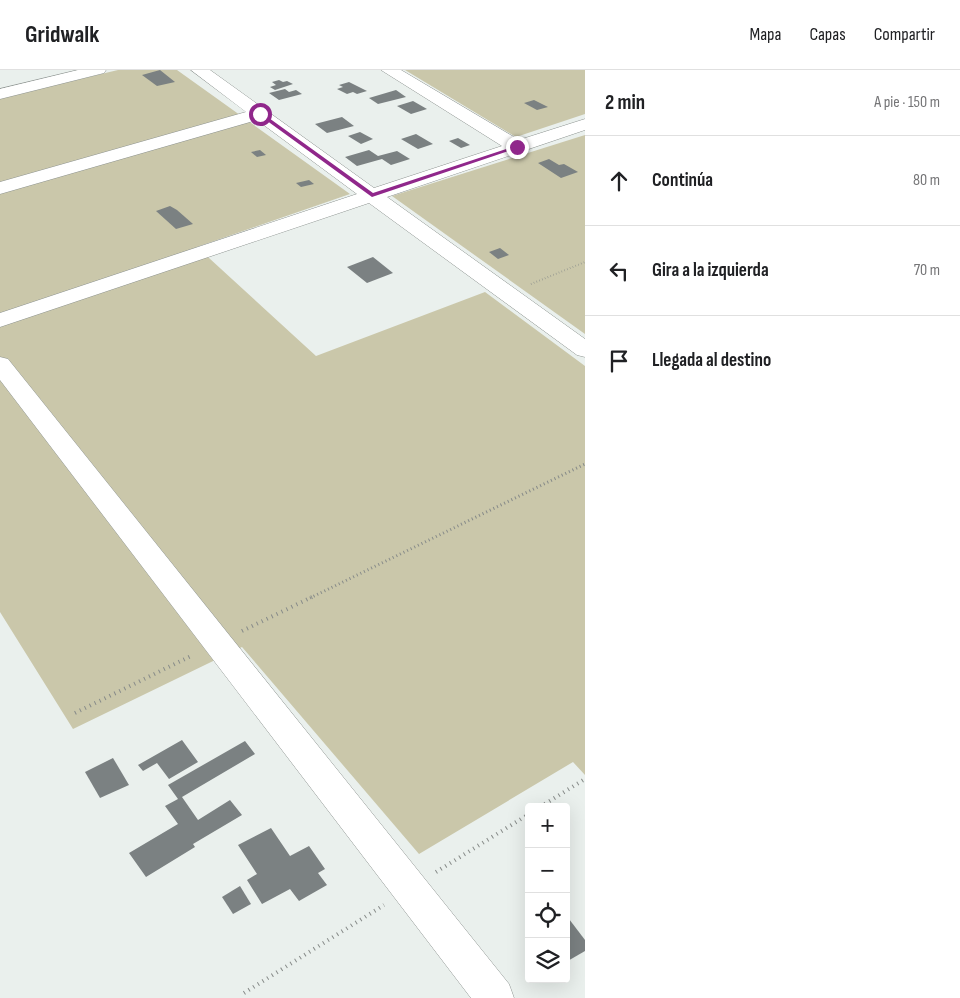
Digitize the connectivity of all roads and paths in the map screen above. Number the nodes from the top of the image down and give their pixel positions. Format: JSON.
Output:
{"nodes":[{"id":1,"x":98,"y":70,"type":"edge"},
{"id":2,"x":199,"y":70,"type":"edge"},
{"id":3,"x":389,"y":70,"type":"edge"},
{"id":4,"x":2,"y":90,"type":"edge"},
{"id":5,"x":260,"y":114,"type":"junction"},
{"id":6,"x":585,"y":124,"type":"edge"},
{"id":7,"x":517,"y":147,"type":"junction"},
{"id":8,"x":0,"y":188,"type":"edge"},
{"id":9,"x":372,"y":195,"type":"junction"},
{"id":10,"x":585,"y":262,"type":"edge"},
{"id":11,"x":508,"y":294,"type":"junction"},
{"id":12,"x":0,"y":320,"type":"edge"},
{"id":13,"x":585,"y":350,"type":"edge"},
{"id":14,"x":0,"y":364,"type":"edge"},
{"id":15,"x":585,"y":464,"type":"edge"},
{"id":16,"x":218,"y":643,"type":"junction"},
{"id":17,"x":75,"y":713,"type":"dead end"},
{"id":18,"x":585,"y":779,"type":"edge"},
{"id":19,"x":546,"y":803,"type":"edge"},
{"id":20,"x":495,"y":998,"type":"edge"}],
"edges":[{"from":1,"to":4,"type":"street"},
{"from":2,"to":5,"type":"street"},
{"from":3,"to":7,"type":"street"},
{"from":5,"to":8,"type":"street"},
{"from":5,"to":9,"type":"street"},
{"from":6,"to":7,"type":"street"},
{"from":7,"to":9,"type":"street"},
{"from":9,"to":11,"type":"street"},
{"from":9,"to":12,"type":"street"},
{"from":10,"to":11,"type":"path"},
{"from":11,"to":13,"type":"street"},
{"from":14,"to":16,"type":"street"},
{"from":15,"to":16,"type":"path"},
{"from":16,"to":17,"type":"path"},
{"from":16,"to":20,"type":"street"},
{"from":18,"to":19,"type":"path"}]}
